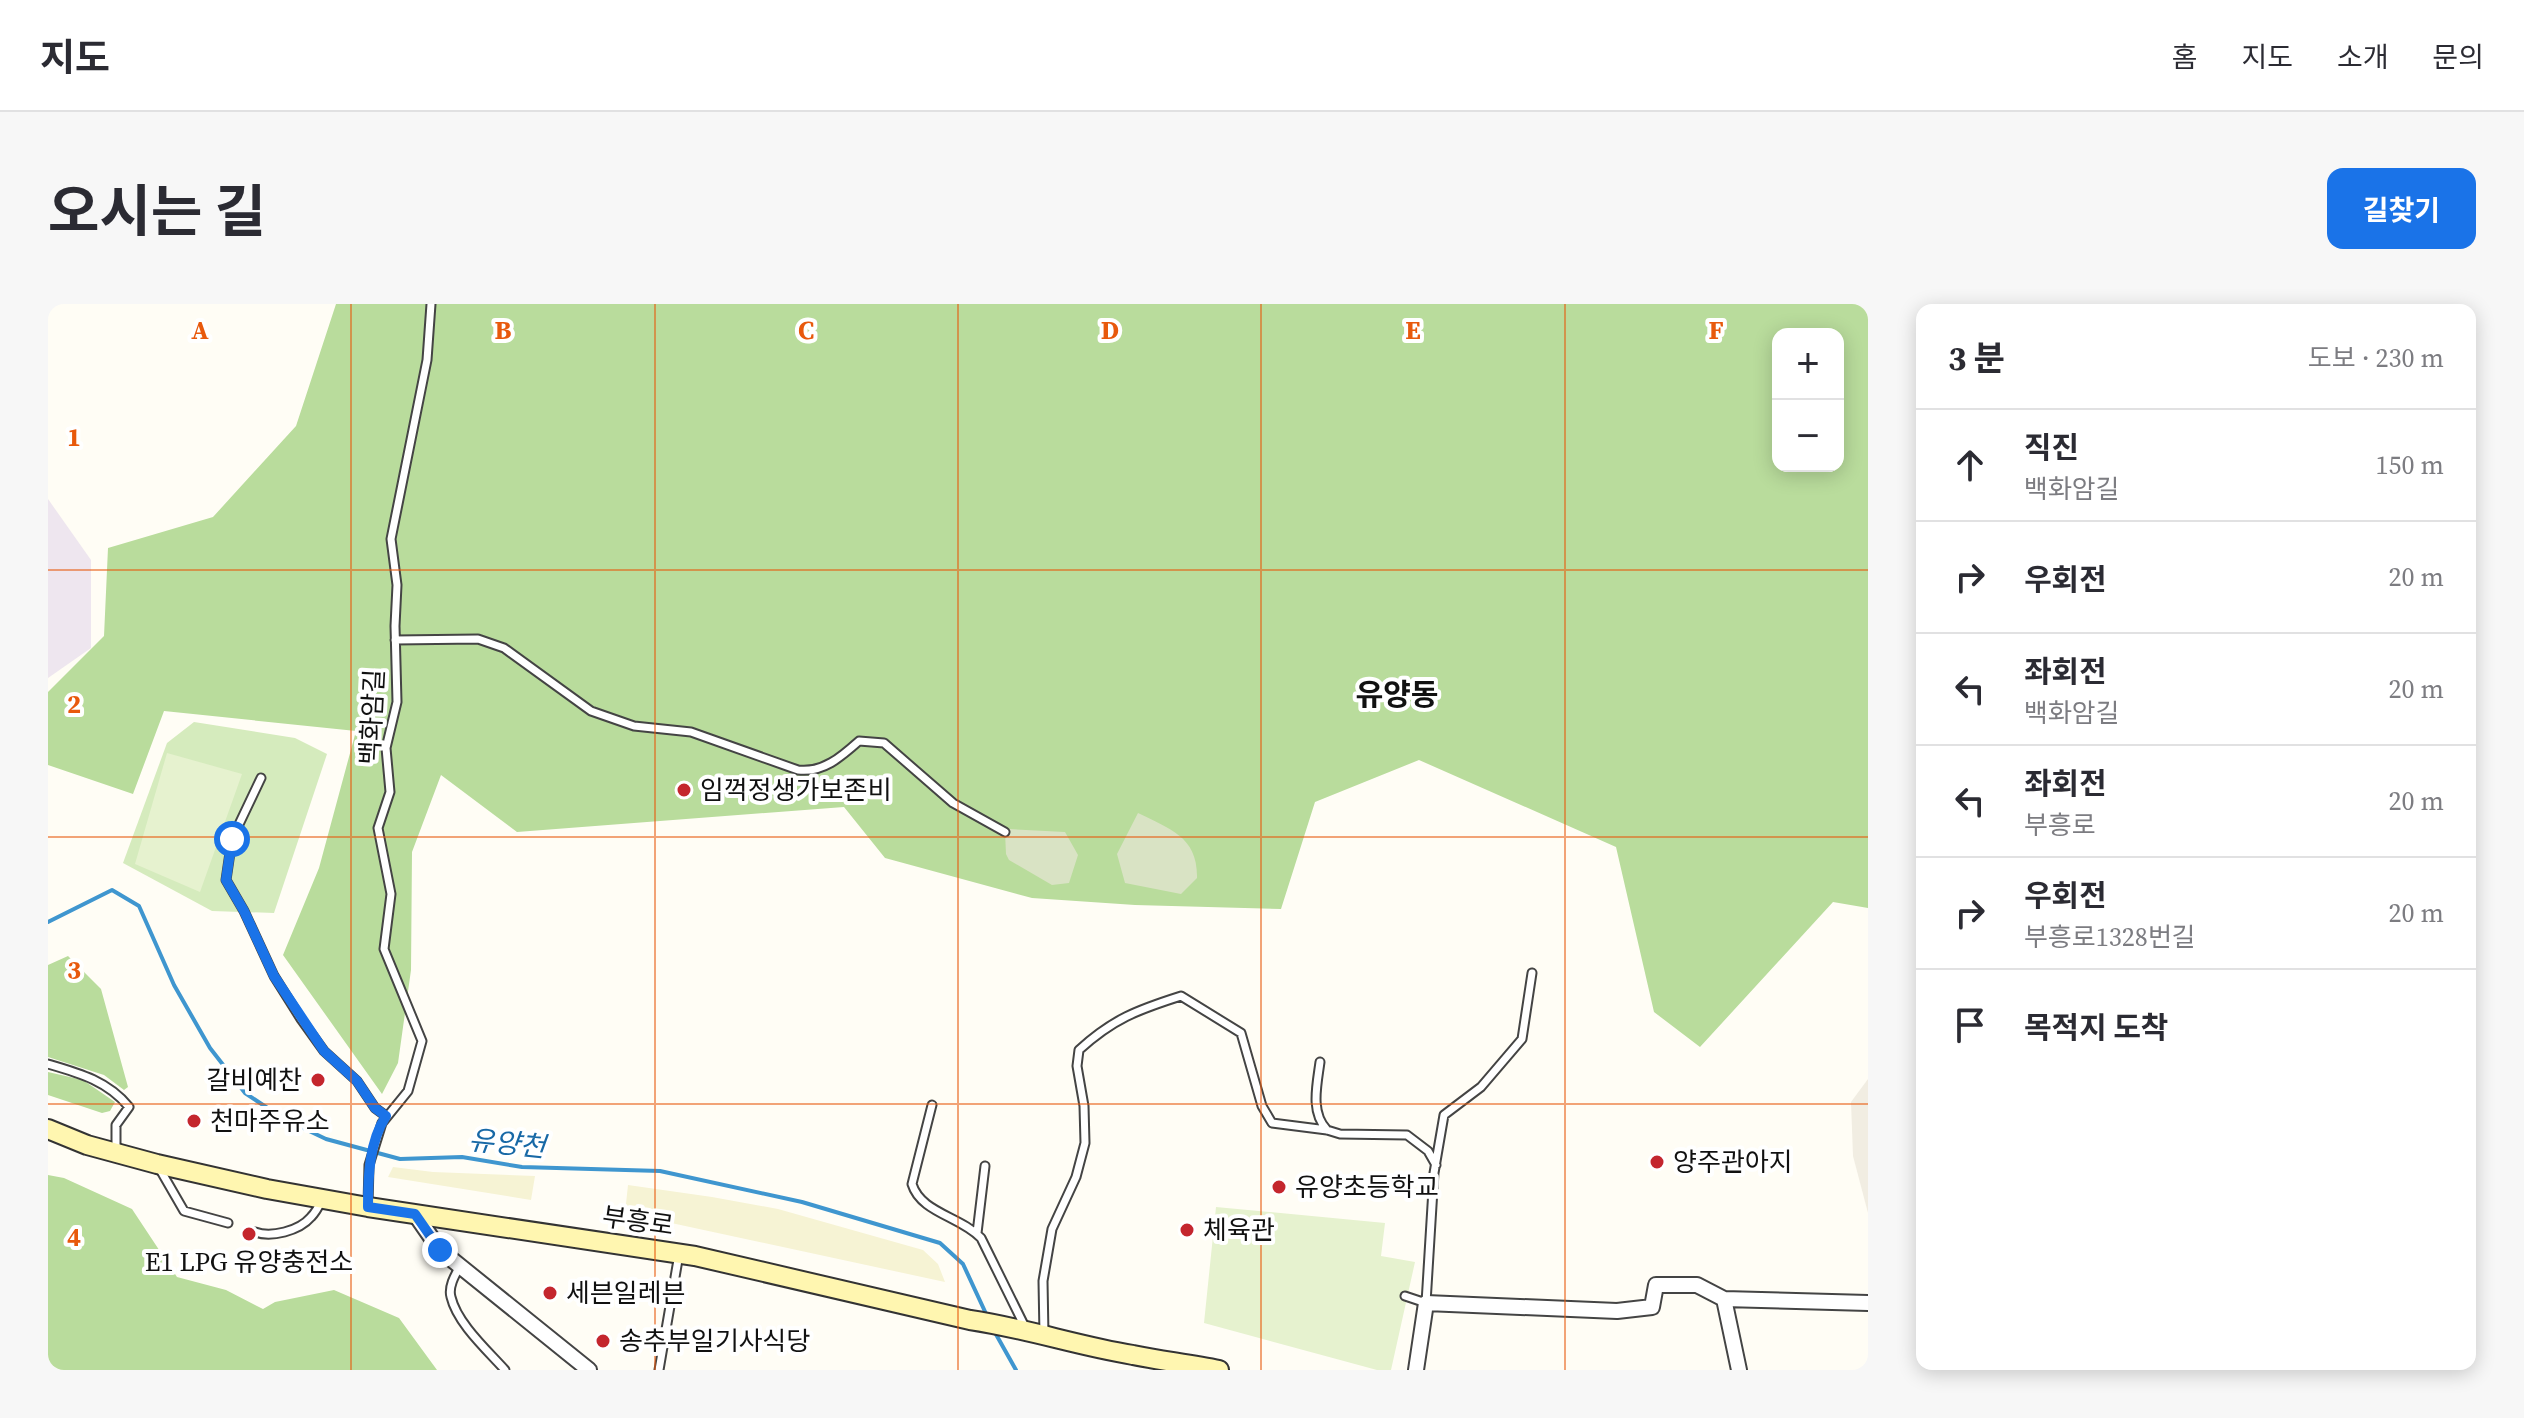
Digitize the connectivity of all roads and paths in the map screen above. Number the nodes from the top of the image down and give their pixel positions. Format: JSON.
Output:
{"nodes":[{"id":1,"x":431,"y":304,"type":"edge"},
{"id":2,"x":395,"y":640,"type":"junction"},
{"id":3,"x":261,"y":778,"type":"dead end"},
{"id":4,"x":1005,"y":832,"type":"dead end"},
{"id":5,"x":1532,"y":973,"type":"dead end"},
{"id":6,"x":1320,"y":1062,"type":"dead end"},
{"id":7,"x":48,"y":1064,"type":"edge"},
{"id":8,"x":932,"y":1105,"type":"dead end"},
{"id":9,"x":384,"y":1119,"type":"junction"},
{"id":10,"x":48,"y":1129,"type":"edge"},
{"id":11,"x":1327,"y":1130,"type":"junction"},
{"id":12,"x":116,"y":1153,"type":"junction"},
{"id":13,"x":157,"y":1164,"type":"junction"},
{"id":14,"x":1436,"y":1165,"type":"junction"},
{"id":15,"x":985,"y":1166,"type":"dead end"},
{"id":16,"x":324,"y":1198,"type":"junction"},
{"id":17,"x":368,"y":1207,"type":"junction"},
{"id":18,"x":415,"y":1214,"type":"junction"},
{"id":19,"x":228,"y":1223,"type":"dead end"},
{"id":20,"x":255,"y":1232,"type":"dead end"},
{"id":21,"x":977,"y":1233,"type":"junction"},
{"id":22,"x":679,"y":1253,"type":"junction"},
{"id":23,"x":460,"y":1266,"type":"junction"},
{"id":24,"x":1405,"y":1296,"type":"dead end"},
{"id":25,"x":1724,"y":1299,"type":"junction"},
{"id":26,"x":1426,"y":1303,"type":"junction"},
{"id":27,"x":1868,"y":1303,"type":"edge"},
{"id":28,"x":1028,"y":1330,"type":"junction"},
{"id":29,"x":505,"y":1370,"type":"edge"},
{"id":30,"x":589,"y":1370,"type":"edge"},
{"id":31,"x":659,"y":1370,"type":"edge"},
{"id":32,"x":1219,"y":1370,"type":"edge"},
{"id":33,"x":1416,"y":1370,"type":"edge"},
{"id":34,"x":1739,"y":1370,"type":"edge"}],
"edges":[{"from":1,"to":2,"type":"lane","name":"백화암길"},
{"from":2,"to":4,"type":"lane"},
{"from":2,"to":9,"type":"lane","name":"백화암길"},
{"from":3,"to":9,"type":"lane"},
{"from":5,"to":14,"type":"lane"},
{"from":6,"to":11,"type":"lane"},
{"from":7,"to":12,"type":"lane"},
{"from":8,"to":21,"type":"lane"},
{"from":9,"to":17,"type":"lane","name":"백화암길"},
{"from":10,"to":12,"type":"main road","name":"부흥로"},
{"from":11,"to":14,"type":"lane"},
{"from":11,"to":28,"type":"lane"},
{"from":12,"to":13,"type":"main road","name":"부흥로"},
{"from":13,"to":16,"type":"main road","name":"부흥로"},
{"from":13,"to":19,"type":"lane"},
{"from":14,"to":26,"type":"lane"},
{"from":15,"to":21,"type":"lane"},
{"from":16,"to":17,"type":"main road","name":"부흥로"},
{"from":16,"to":20,"type":"lane"},
{"from":17,"to":18,"type":"main road","name":"부흥로"},
{"from":18,"to":22,"type":"main road","name":"부흥로"},
{"from":18,"to":23,"type":"street"},
{"from":21,"to":28,"type":"lane"},
{"from":22,"to":28,"type":"main road","name":"부흥로"},
{"from":22,"to":31,"type":"lane"},
{"from":23,"to":29,"type":"lane"},
{"from":23,"to":30,"type":"street"},
{"from":24,"to":26,"type":"lane"},
{"from":25,"to":26,"type":"street"},
{"from":25,"to":27,"type":"street"},
{"from":25,"to":34,"type":"street"},
{"from":26,"to":33,"type":"street"},
{"from":28,"to":32,"type":"main road","name":"부흥로"}]}
